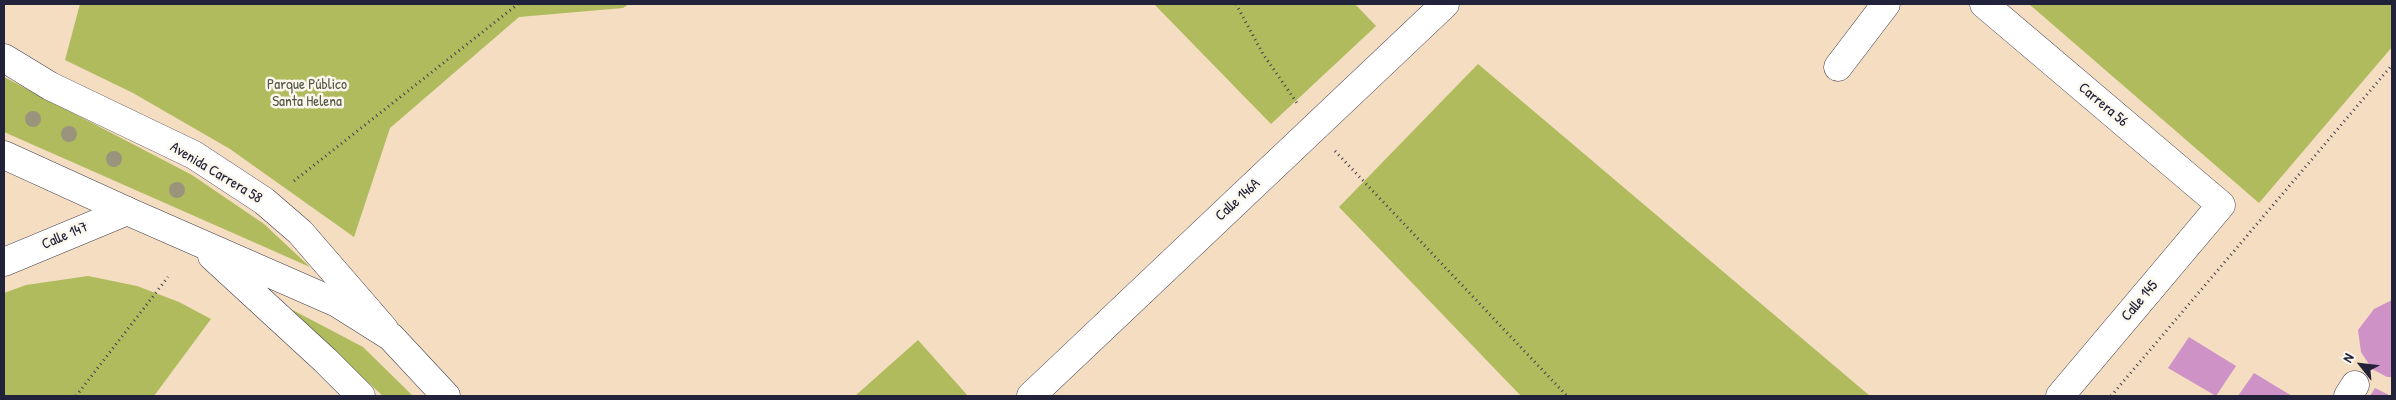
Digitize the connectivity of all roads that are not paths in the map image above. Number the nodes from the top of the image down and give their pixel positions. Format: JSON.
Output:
{"nodes":[{"id":1,"x":1445,"y":4,"type":"edge"},
{"id":2,"x":1886,"y":4,"type":"edge"},
{"id":3,"x":1984,"y":4,"type":"edge"},
{"id":4,"x":4,"y":58,"type":"edge"},
{"id":5,"x":1838,"y":67,"type":"dead end"},
{"id":6,"x":4,"y":156,"type":"edge"},
{"id":7,"x":2221,"y":205,"type":"joint"},
{"id":8,"x":127,"y":211,"type":"junction"},
{"id":9,"x":196,"y":242,"type":"junction"},
{"id":10,"x":4,"y":262,"type":"edge"},
{"id":11,"x":391,"y":337,"type":"junction"},
{"id":12,"x":361,"y":396,"type":"edge"},
{"id":13,"x":446,"y":396,"type":"edge"},
{"id":14,"x":1031,"y":396,"type":"edge"},
{"id":15,"x":2060,"y":396,"type":"edge"}],
"edges":[{"from":1,"to":14,"type":"street","name":"Calle 146A"},
{"from":2,"to":5,"type":"street"},
{"from":3,"to":7,"type":"street","name":"Carrera 56"},
{"from":4,"to":11,"type":"street","name":"Avenida Carrera 58"},
{"from":6,"to":8,"type":"street","name":"Avenida Carrera 58"},
{"from":7,"to":15,"type":"street","name":"Calle 145"},
{"from":8,"to":9,"type":"street","name":"Avenida Carrera 58"},
{"from":8,"to":10,"type":"street","name":"Calle 147"},
{"from":9,"to":11,"type":"street","name":"Avenida Carrera 58"},
{"from":9,"to":12,"type":"street","name":"Avenida Carrera 58"},
{"from":11,"to":13,"type":"street","name":"Avenida Carrera 58"}]}
